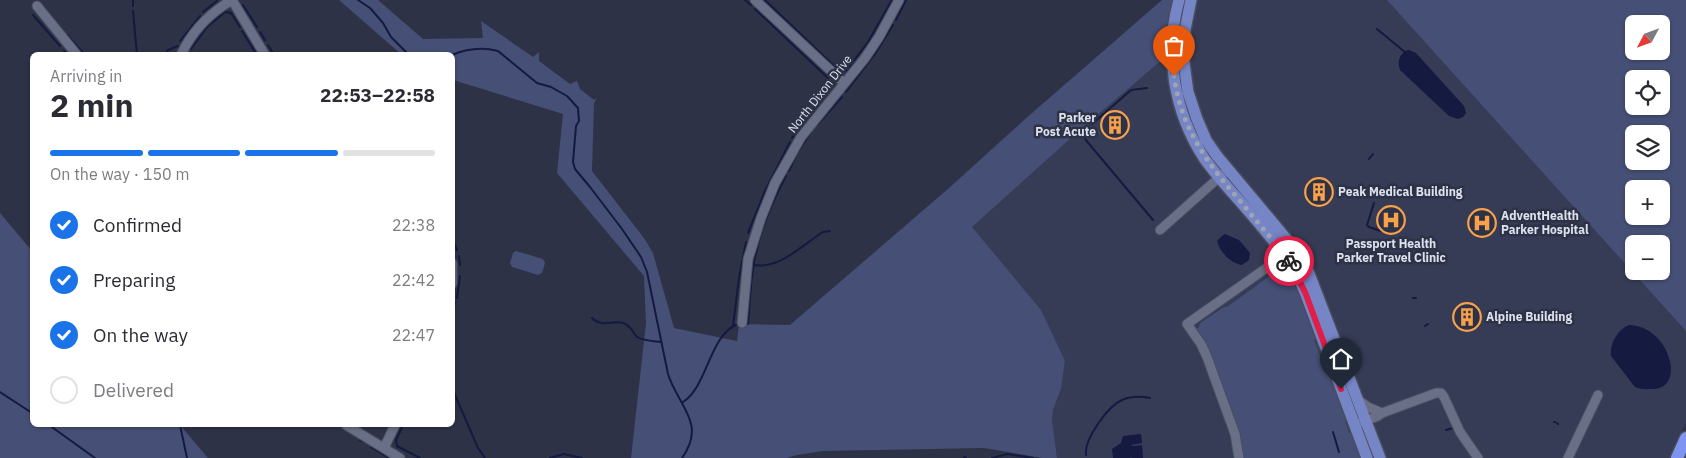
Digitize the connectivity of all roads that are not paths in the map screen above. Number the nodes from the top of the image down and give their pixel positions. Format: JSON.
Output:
{"nodes":[{"id":1,"x":232,"y":0,"type":"edge"},
{"id":2,"x":755,"y":0,"type":"edge"},
{"id":3,"x":899,"y":0,"type":"edge"},
{"id":4,"x":1179,"y":0,"type":"edge"},
{"id":5,"x":1191,"y":0,"type":"edge"},
{"id":6,"x":37,"y":6,"type":"dead end"},
{"id":7,"x":75,"y":52,"type":"edge"},
{"id":8,"x":182,"y":52,"type":"edge"},
{"id":9,"x":264,"y":52,"type":"edge"},
{"id":10,"x":844,"y":83,"type":"junction"},
{"id":11,"x":1224,"y":174,"type":"junction"},
{"id":12,"x":1160,"y":230,"type":"dead end"},
{"id":13,"x":1290,"y":251,"type":"junction"},
{"id":14,"x":742,"y":323,"type":"dead end"},
{"id":15,"x":1330,"y":342,"type":"junction"},
{"id":16,"x":1598,"y":394,"type":"dead end"},
{"id":17,"x":1357,"y":400,"type":"junction"},
{"id":18,"x":1382,"y":413,"type":"junction"},
{"id":19,"x":1360,"y":423,"type":"junction"},
{"id":20,"x":349,"y":427,"type":"edge"},
{"id":21,"x":394,"y":427,"type":"edge"},
{"id":22,"x":1686,"y":438,"type":"edge"},
{"id":23,"x":384,"y":448,"type":"junction"},
{"id":24,"x":400,"y":458,"type":"edge"},
{"id":25,"x":1238,"y":458,"type":"edge"},
{"id":26,"x":1367,"y":458,"type":"edge"},
{"id":27,"x":1380,"y":458,"type":"edge"},
{"id":28,"x":1478,"y":458,"type":"edge"},
{"id":29,"x":1568,"y":458,"type":"edge"},
{"id":30,"x":1677,"y":458,"type":"edge"}],
"edges":[{"from":1,"to":8,"type":"street"},
{"from":1,"to":9,"type":"street"},
{"from":2,"to":10,"type":"street"},
{"from":3,"to":10,"type":"street","name":"North Dixon Drive"},
{"from":4,"to":11,"type":"main road"},
{"from":5,"to":11,"type":"main road"},
{"from":6,"to":7,"type":"street"},
{"from":10,"to":14,"type":"street","name":"North Dixon Drive"},
{"from":11,"to":12,"type":"street"},
{"from":11,"to":13,"type":"main road"},
{"from":13,"to":15,"type":"main road"},
{"from":13,"to":25,"type":"street"},
{"from":15,"to":17,"type":"main road"},
{"from":15,"to":19,"type":"main road"},
{"from":16,"to":29,"type":"street"},
{"from":17,"to":18,"type":"street"},
{"from":17,"to":19,"type":"main road"},
{"from":18,"to":19,"type":"street"},
{"from":18,"to":28,"type":"street"},
{"from":19,"to":26,"type":"main road"},
{"from":19,"to":27,"type":"main road"},
{"from":20,"to":23,"type":"street"},
{"from":21,"to":23,"type":"street"},
{"from":22,"to":30,"type":"highway"},
{"from":23,"to":24,"type":"street"}]}
